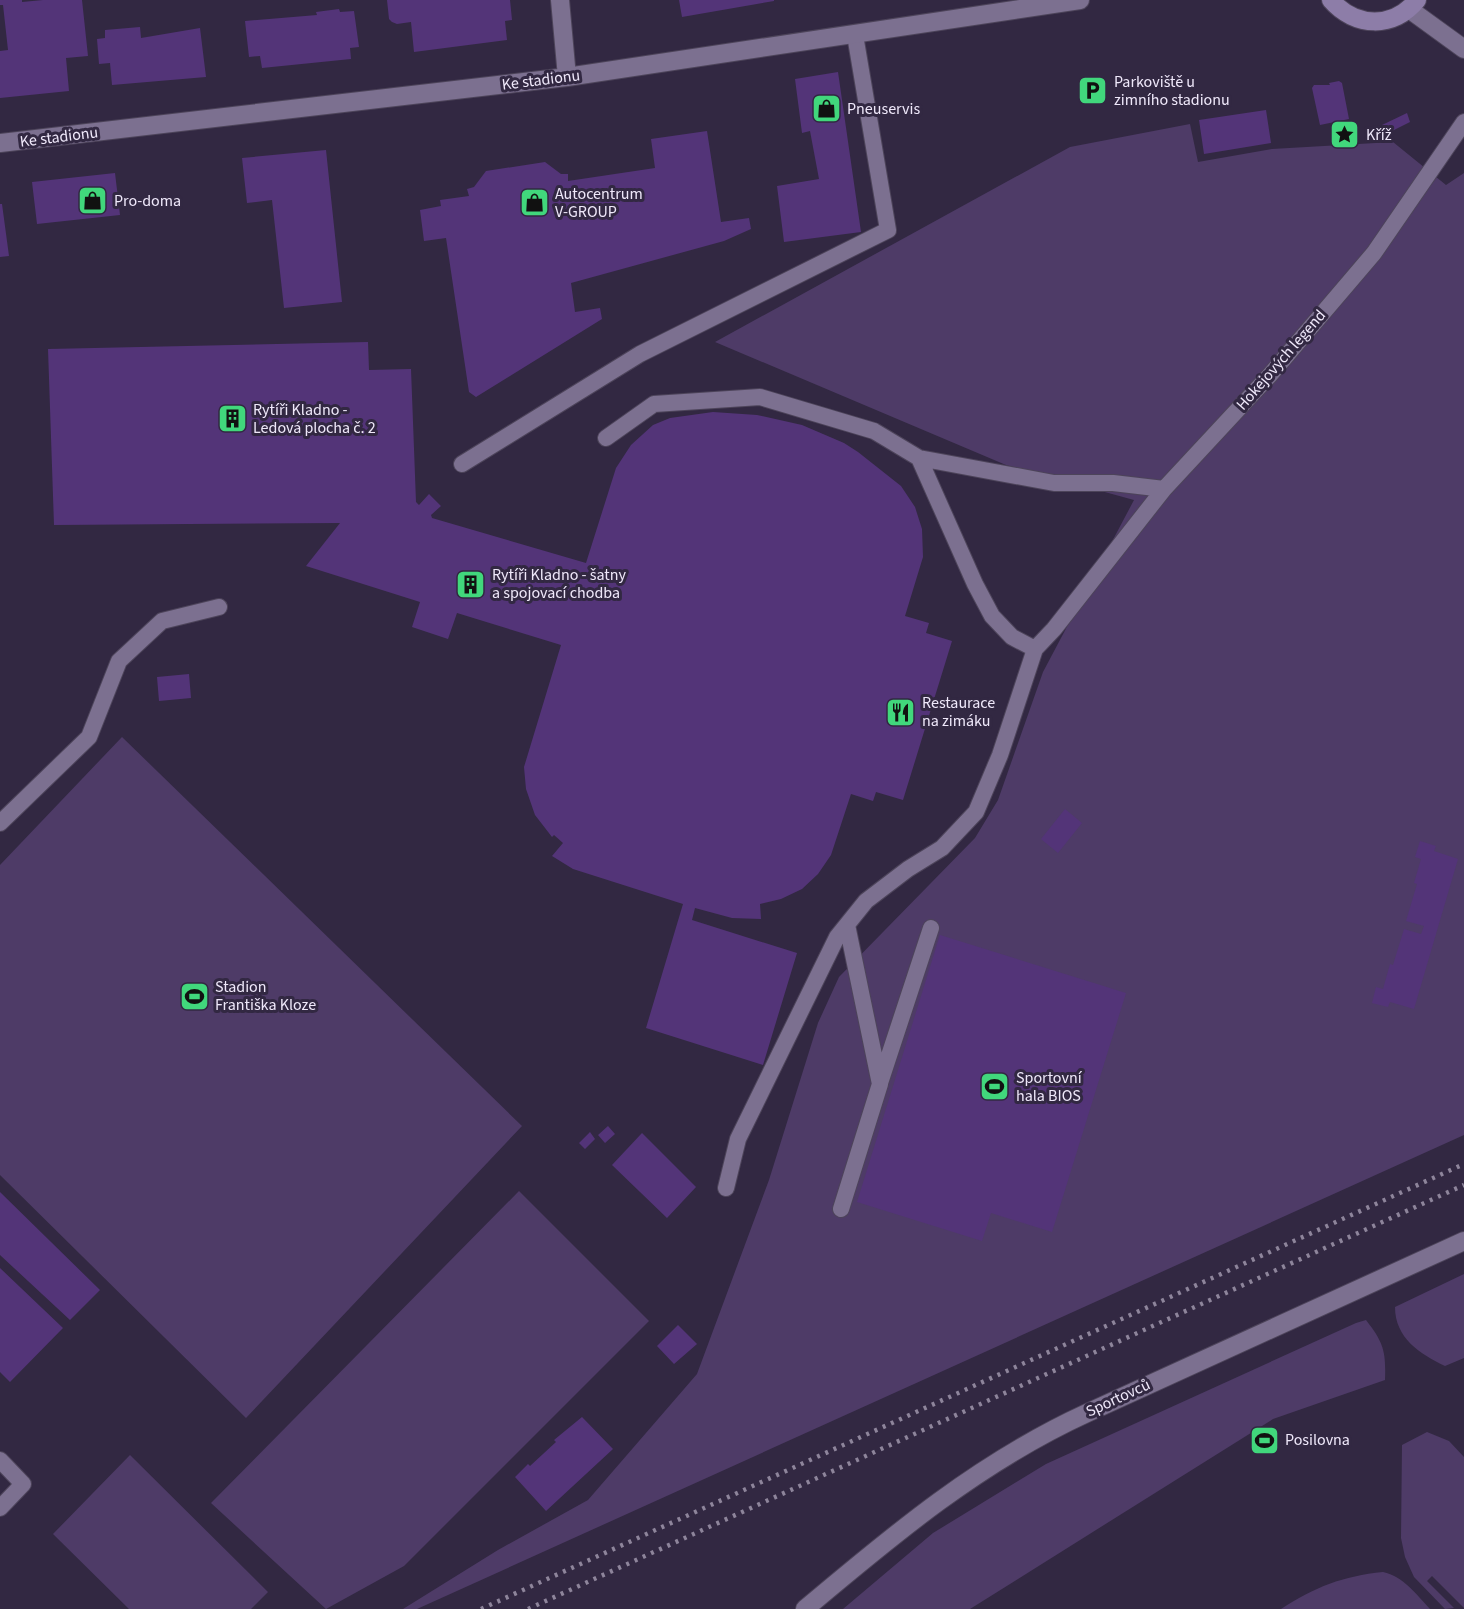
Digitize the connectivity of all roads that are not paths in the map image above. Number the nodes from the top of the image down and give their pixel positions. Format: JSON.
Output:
{"nodes":[{"id":1,"x":560,"y":0,"type":"edge"},
{"id":2,"x":1080,"y":0,"type":"edge"},
{"id":3,"x":1331,"y":0,"type":"edge"},
{"id":4,"x":1413,"y":4,"type":"edge"},
{"id":5,"x":855,"y":35,"type":"junction"},
{"id":6,"x":1464,"y":49,"type":"edge"},
{"id":7,"x":567,"y":77,"type":"junction"},
{"id":8,"x":1464,"y":122,"type":"edge"},
{"id":9,"x":0,"y":143,"type":"edge"},
{"id":10,"x":606,"y":438,"type":"dead end"},
{"id":11,"x":919,"y":458,"type":"junction"},
{"id":12,"x":462,"y":464,"type":"dead end"},
{"id":13,"x":1164,"y":489,"type":"junction"},
{"id":14,"x":219,"y":608,"type":"dead end"},
{"id":15,"x":1035,"y":649,"type":"junction"},
{"id":16,"x":0,"y":823,"type":"edge"},
{"id":17,"x":847,"y":925,"type":"junction"},
{"id":18,"x":930,"y":928,"type":"dead end"},
{"id":19,"x":880,"y":1084,"type":"junction"},
{"id":20,"x":726,"y":1188,"type":"dead end"},
{"id":21,"x":842,"y":1209,"type":"dead end"},
{"id":22,"x":1464,"y":1241,"type":"edge"},
{"id":23,"x":0,"y":1460,"type":"edge"},
{"id":24,"x":0,"y":1508,"type":"edge"},
{"id":25,"x":805,"y":1609,"type":"edge"}],
"edges":[{"from":1,"to":7,"type":"street"},
{"from":2,"to":5,"type":"street","name":"Ke stadionu"},
{"from":3,"to":4,"type":"street"},
{"from":4,"to":6,"type":"street"},
{"from":5,"to":7,"type":"street","name":"Ke stadionu"},
{"from":5,"to":12,"type":"lane"},
{"from":7,"to":9,"type":"street","name":"Ke stadionu"},
{"from":8,"to":13,"type":"lane","name":"Hokejových legend"},
{"from":10,"to":11,"type":"lane"},
{"from":11,"to":13,"type":"lane"},
{"from":11,"to":15,"type":"lane"},
{"from":13,"to":15,"type":"lane","name":"Hokejových legend"},
{"from":14,"to":16,"type":"lane"},
{"from":15,"to":17,"type":"lane"},
{"from":17,"to":19,"type":"lane"},
{"from":17,"to":20,"type":"lane"},
{"from":18,"to":19,"type":"lane"},
{"from":19,"to":21,"type":"lane"},
{"from":22,"to":25,"type":"street","name":"Sportovců"},
{"from":23,"to":24,"type":"lane"}]}
